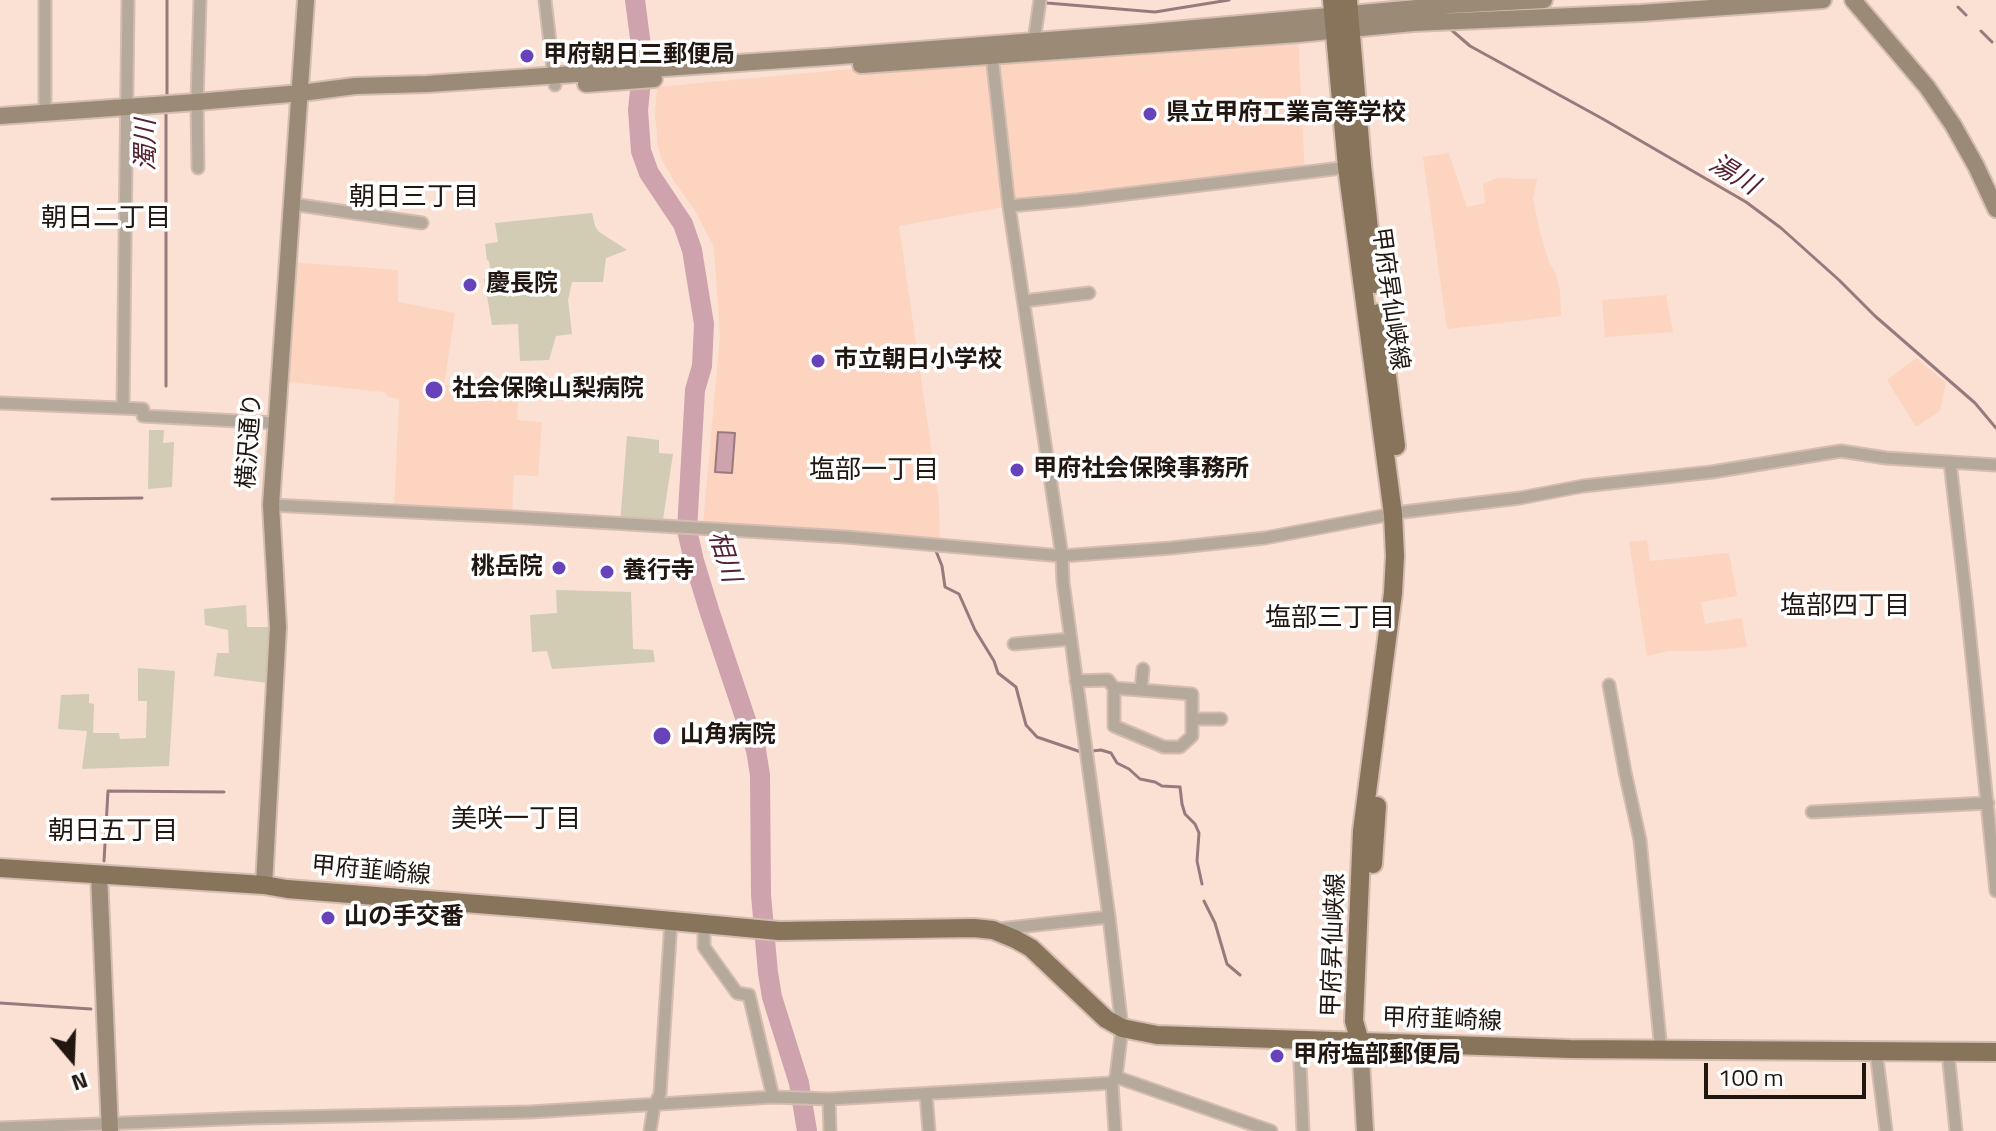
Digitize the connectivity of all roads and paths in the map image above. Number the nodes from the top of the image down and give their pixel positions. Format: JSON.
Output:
{"nodes":[{"id":1,"x":45,"y":0,"type":"edge"},
{"id":2,"x":128,"y":0,"type":"edge"},
{"id":3,"x":200,"y":0,"type":"edge"},
{"id":4,"x":306,"y":0,"type":"edge"},
{"id":5,"x":545,"y":0,"type":"edge"},
{"id":6,"x":1544,"y":0,"type":"edge"},
{"id":7,"x":1823,"y":0,"type":"edge"},
{"id":8,"x":1853,"y":0,"type":"edge"},
{"id":9,"x":1040,"y":4,"type":"edge"},
{"id":10,"x":1341,"y":15,"type":"edge"},
{"id":11,"x":1034,"y":41,"type":"junction"},
{"id":12,"x":992,"y":56,"type":"junction"},
{"id":13,"x":658,"y":74,"type":"junction"},
{"id":14,"x":554,"y":80,"type":"junction"},
{"id":15,"x":301,"y":93,"type":"junction"},
{"id":16,"x":197,"y":102,"type":"junction"},
{"id":17,"x":127,"y":107,"type":"junction"},
{"id":18,"x":45,"y":114,"type":"junction"},
{"id":19,"x":0,"y":116,"type":"edge"},
{"id":20,"x":1355,"y":166,"type":"junction"},
{"id":21,"x":198,"y":168,"type":"dead end"},
{"id":22,"x":292,"y":204,"type":"junction"},
{"id":23,"x":1009,"y":206,"type":"junction"},
{"id":24,"x":1996,"y":209,"type":"edge"},
{"id":25,"x":422,"y":223,"type":"dead end"},
{"id":26,"x":1089,"y":293,"type":"dead end"},
{"id":27,"x":1024,"y":301,"type":"junction"},
{"id":28,"x":0,"y":403,"type":"edge"},
{"id":29,"x":123,"y":408,"type":"junction"},
{"id":30,"x":276,"y":423,"type":"junction"},
{"id":31,"x":1950,"y":462,"type":"junction"},
{"id":32,"x":1996,"y":465,"type":"edge"},
{"id":33,"x":271,"y":505,"type":"junction"},
{"id":34,"x":1398,"y":513,"type":"junction"},
{"id":35,"x":1062,"y":556,"type":"junction"},
{"id":36,"x":1071,"y":639,"type":"junction"},
{"id":37,"x":1014,"y":644,"type":"dead end"},
{"id":38,"x":1143,"y":669,"type":"dead end"},
{"id":39,"x":1076,"y":681,"type":"junction"},
{"id":40,"x":1609,"y":685,"type":"dead end"},
{"id":41,"x":1114,"y":688,"type":"junction"},
{"id":42,"x":1141,"y":690,"type":"junction"},
{"id":43,"x":1192,"y":719,"type":"junction"},
{"id":44,"x":1221,"y":719,"type":"dead end"},
{"id":45,"x":1988,"y":803,"type":"junction"},
{"id":46,"x":1812,"y":812,"type":"dead end"},
{"id":47,"x":0,"y":868,"type":"edge"},
{"id":48,"x":99,"y":874,"type":"junction"},
{"id":49,"x":264,"y":885,"type":"junction"},
{"id":50,"x":1996,"y":891,"type":"edge"},
{"id":51,"x":1109,"y":917,"type":"junction"},
{"id":52,"x":671,"y":921,"type":"junction"},
{"id":53,"x":704,"y":924,"type":"junction"},
{"id":54,"x":993,"y":930,"type":"junction"},
{"id":55,"x":1122,"y":1028,"type":"junction"},
{"id":56,"x":1299,"y":1040,"type":"junction"},
{"id":57,"x":1360,"y":1042,"type":"junction"},
{"id":58,"x":1661,"y":1050,"type":"junction"},
{"id":59,"x":1876,"y":1051,"type":"junction"},
{"id":60,"x":1948,"y":1052,"type":"junction"},
{"id":61,"x":1996,"y":1052,"type":"edge"},
{"id":62,"x":1114,"y":1080,"type":"junction"},
{"id":63,"x":926,"y":1094,"type":"junction"},
{"id":64,"x":773,"y":1098,"type":"junction"},
{"id":65,"x":827,"y":1099,"type":"junction"},
{"id":66,"x":654,"y":1106,"type":"junction"},
{"id":67,"x":110,"y":1127,"type":"edge"},
{"id":68,"x":0,"y":1128,"type":"edge"},
{"id":69,"x":650,"y":1131,"type":"edge"},
{"id":70,"x":830,"y":1131,"type":"edge"},
{"id":71,"x":929,"y":1131,"type":"edge"},
{"id":72,"x":1115,"y":1131,"type":"edge"},
{"id":73,"x":1271,"y":1131,"type":"edge"},
{"id":74,"x":1303,"y":1131,"type":"edge"},
{"id":75,"x":1365,"y":1131,"type":"edge"},
{"id":76,"x":1886,"y":1131,"type":"edge"},
{"id":77,"x":1956,"y":1131,"type":"edge"}],
"edges":[{"from":1,"to":18,"type":"street"},
{"from":2,"to":17,"type":"street"},
{"from":3,"to":16,"type":"street"},
{"from":4,"to":15,"type":"street","name":"横沢通り"},
{"from":5,"to":14,"type":"street"},
{"from":6,"to":10,"type":"street"},
{"from":7,"to":10,"type":"street"},
{"from":8,"to":24,"type":"street"},
{"from":9,"to":11,"type":"street"},
{"from":10,"to":11,"type":"street"},
{"from":10,"to":12,"type":"street"},
{"from":10,"to":20,"type":"main road","name":"甲府昇仙峡線"},
{"from":11,"to":13,"type":"street"},
{"from":12,"to":13,"type":"street"},
{"from":12,"to":23,"type":"street"},
{"from":13,"to":14,"type":"street"},
{"from":14,"to":15,"type":"street"},
{"from":15,"to":16,"type":"street"},
{"from":15,"to":22,"type":"street","name":"横沢通り"},
{"from":16,"to":17,"type":"street"},
{"from":16,"to":21,"type":"street"},
{"from":17,"to":18,"type":"street"},
{"from":17,"to":29,"type":"street"},
{"from":18,"to":19,"type":"street"},
{"from":20,"to":23,"type":"street"},
{"from":20,"to":34,"type":"main road","name":"甲府昇仙峡線"},
{"from":22,"to":25,"type":"street"},
{"from":22,"to":30,"type":"street","name":"横沢通り"},
{"from":23,"to":27,"type":"street"},
{"from":26,"to":27,"type":"street"},
{"from":27,"to":35,"type":"street"},
{"from":28,"to":29,"type":"street"},
{"from":29,"to":30,"type":"street"},
{"from":30,"to":33,"type":"street","name":"横沢通り"},
{"from":31,"to":32,"type":"street"},
{"from":31,"to":34,"type":"street"},
{"from":31,"to":45,"type":"street"},
{"from":33,"to":35,"type":"street"},
{"from":33,"to":49,"type":"street","name":"横沢通り"},
{"from":34,"to":35,"type":"street"},
{"from":34,"to":57,"type":"main road","name":"甲府昇仙峡線"},
{"from":35,"to":36,"type":"street"},
{"from":36,"to":37,"type":"street"},
{"from":36,"to":39,"type":"street"},
{"from":38,"to":42,"type":"street"},
{"from":39,"to":41,"type":"street"},
{"from":39,"to":51,"type":"street"},
{"from":40,"to":58,"type":"street"},
{"from":41,"to":42,"type":"street"},
{"from":41,"to":43,"type":"street"},
{"from":42,"to":43,"type":"street"},
{"from":43,"to":44,"type":"street"},
{"from":45,"to":46,"type":"street"},
{"from":45,"to":50,"type":"street"},
{"from":47,"to":48,"type":"main road","name":"甲府韮崎線"},
{"from":48,"to":49,"type":"main road","name":"甲府韮崎線"},
{"from":48,"to":67,"type":"street"},
{"from":49,"to":52,"type":"main road","name":"甲府韮崎線"},
{"from":51,"to":54,"type":"street"},
{"from":51,"to":55,"type":"street"},
{"from":52,"to":53,"type":"main road","name":"甲府韮崎線"},
{"from":52,"to":66,"type":"street"},
{"from":53,"to":54,"type":"main road","name":"甲府韮崎線"},
{"from":53,"to":64,"type":"street"},
{"from":54,"to":55,"type":"main road","name":"甲府韮崎線"},
{"from":55,"to":56,"type":"main road","name":"甲府韮崎線"},
{"from":55,"to":62,"type":"street"},
{"from":56,"to":57,"type":"main road","name":"甲府韮崎線"},
{"from":56,"to":74,"type":"street"},
{"from":57,"to":58,"type":"main road","name":"甲府韮崎線"},
{"from":57,"to":75,"type":"street"},
{"from":58,"to":59,"type":"main road","name":"甲府韮崎線"},
{"from":59,"to":60,"type":"main road","name":"甲府韮崎線"},
{"from":59,"to":76,"type":"street"},
{"from":60,"to":61,"type":"main road","name":"甲府韮崎線"},
{"from":60,"to":77,"type":"street"},
{"from":62,"to":63,"type":"street"},
{"from":62,"to":72,"type":"street"},
{"from":62,"to":73,"type":"street"},
{"from":63,"to":65,"type":"street"},
{"from":63,"to":71,"type":"street"},
{"from":64,"to":65,"type":"street"},
{"from":64,"to":66,"type":"street"},
{"from":65,"to":70,"type":"street"},
{"from":66,"to":67,"type":"street"},
{"from":66,"to":69,"type":"street"},
{"from":67,"to":68,"type":"street"}]}
